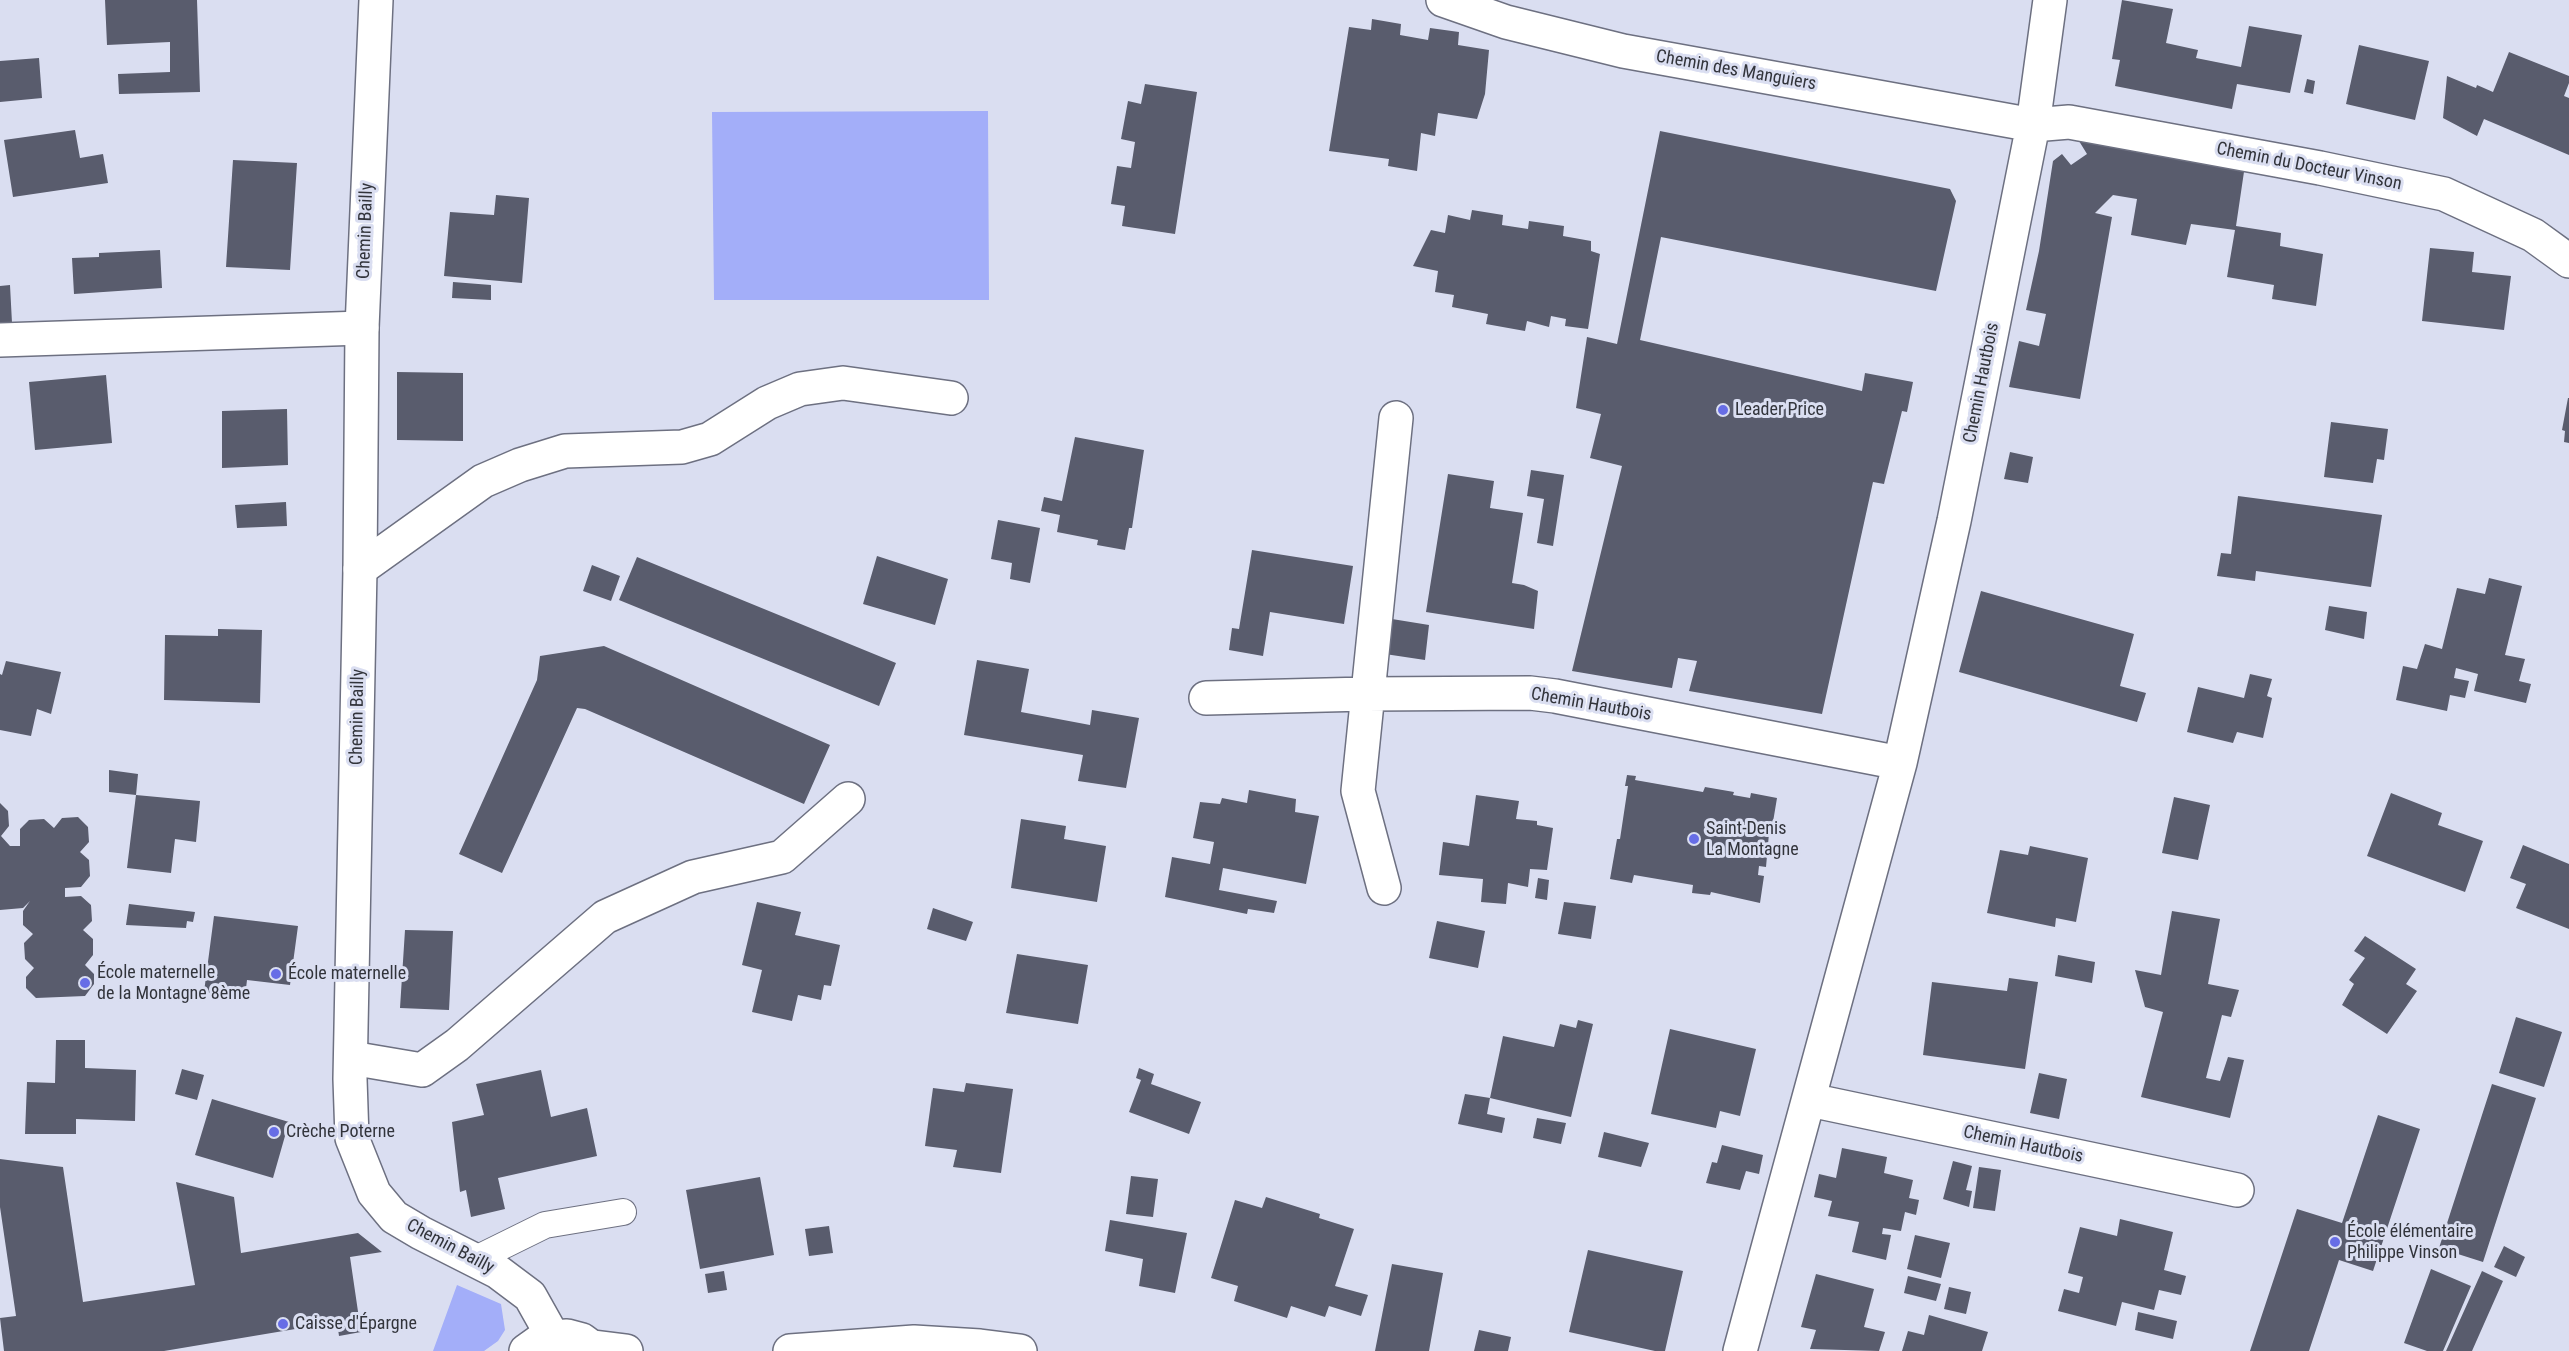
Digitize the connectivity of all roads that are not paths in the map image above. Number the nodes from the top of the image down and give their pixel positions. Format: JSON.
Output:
{"nodes":[{"id":1,"x":376,"y":0,"type":"edge"},
{"id":2,"x":1443,"y":0,"type":"edge"},
{"id":3,"x":2050,"y":0,"type":"edge"},
{"id":4,"x":2033,"y":125,"type":"junction"},
{"id":5,"x":2569,"y":261,"type":"edge"},
{"id":6,"x":362,"y":328,"type":"junction"},
{"id":7,"x":0,"y":340,"type":"edge"},
{"id":8,"x":951,"y":398,"type":"dead end"},
{"id":9,"x":1396,"y":418,"type":"dead end"},
{"id":10,"x":360,"y":569,"type":"junction"},
{"id":11,"x":1366,"y":694,"type":"junction"},
{"id":12,"x":1206,"y":698,"type":"dead end"},
{"id":13,"x":1900,"y":763,"type":"junction"},
{"id":14,"x":848,"y":799,"type":"dead end"},
{"id":15,"x":1384,"y":888,"type":"dead end"},
{"id":16,"x":351,"y":1058,"type":"junction"},
{"id":17,"x":1810,"y":1100,"type":"junction"},
{"id":18,"x":2237,"y":1190,"type":"dead end"},
{"id":19,"x":623,"y":1212,"type":"dead end"},
{"id":20,"x":474,"y":1260,"type":"junction"},
{"id":21,"x":539,"y":1344,"type":"edge"},
{"id":22,"x":596,"y":1349,"type":"edge"},
{"id":23,"x":626,"y":1351,"type":"edge"},
{"id":24,"x":790,"y":1351,"type":"edge"},
{"id":25,"x":1020,"y":1351,"type":"edge"},
{"id":26,"x":1740,"y":1351,"type":"edge"}],
"edges":[{"from":1,"to":6,"type":"street","name":"Chemin Bailly"},
{"from":2,"to":4,"type":"street","name":"Chemin des Manguiers"},
{"from":3,"to":4,"type":"street","name":"Chemin Hautbois"},
{"from":4,"to":5,"type":"street","name":"Chemin du Docteur Vinson"},
{"from":4,"to":13,"type":"street","name":"Chemin Hautbois"},
{"from":6,"to":7,"type":"street"},
{"from":6,"to":10,"type":"street","name":"Chemin Bailly"},
{"from":8,"to":10,"type":"street"},
{"from":9,"to":11,"type":"street"},
{"from":10,"to":16,"type":"street","name":"Chemin Bailly"},
{"from":11,"to":12,"type":"street","name":"Chemin Hautbois"},
{"from":11,"to":13,"type":"street","name":"Chemin Hautbois"},
{"from":11,"to":15,"type":"street"},
{"from":13,"to":17,"type":"street","name":"Chemin Hautbois"},
{"from":14,"to":16,"type":"street"},
{"from":16,"to":20,"type":"street","name":"Chemin Bailly"},
{"from":17,"to":18,"type":"street","name":"Chemin Hautbois"},
{"from":17,"to":26,"type":"street","name":"Chemin Hautbois"},
{"from":19,"to":20,"type":"lane"},
{"from":20,"to":21,"type":"street","name":"Chemin Bailly"},
{"from":21,"to":22,"type":"street"},
{"from":22,"to":23,"type":"street"},
{"from":24,"to":25,"type":"street"}]}
